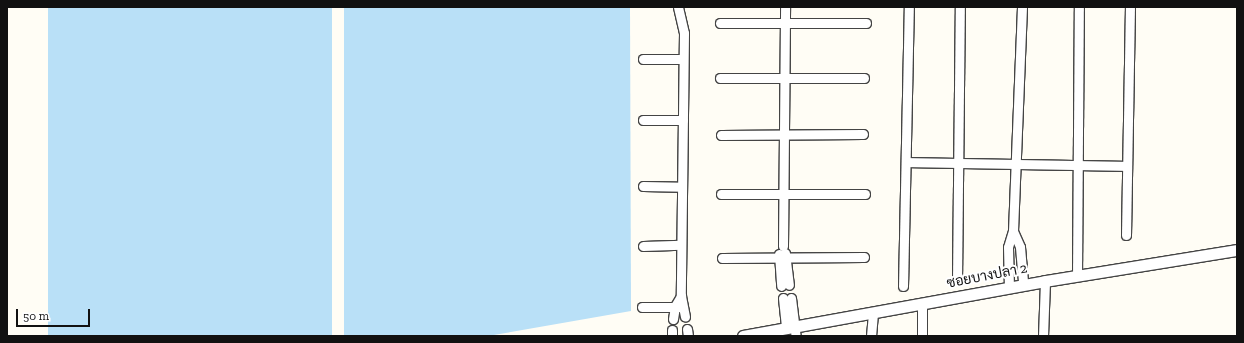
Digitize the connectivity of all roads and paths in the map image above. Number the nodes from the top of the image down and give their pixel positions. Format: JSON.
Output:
{"nodes":[{"id":1,"x":678,"y":7,"type":"edge"},
{"id":2,"x":785,"y":7,"type":"edge"},
{"id":3,"x":909,"y":7,"type":"edge"},
{"id":4,"x":960,"y":7,"type":"edge"},
{"id":5,"x":1022,"y":7,"type":"edge"},
{"id":6,"x":1079,"y":7,"type":"edge"},
{"id":7,"x":1130,"y":7,"type":"edge"},
{"id":8,"x":720,"y":23,"type":"dead end"},
{"id":9,"x":785,"y":23,"type":"junction"},
{"id":10,"x":866,"y":23,"type":"dead end"},
{"id":11,"x":643,"y":59,"type":"dead end"},
{"id":12,"x":683,"y":59,"type":"junction"},
{"id":13,"x":720,"y":78,"type":"dead end"},
{"id":14,"x":785,"y":78,"type":"junction"},
{"id":15,"x":864,"y":78,"type":"dead end"},
{"id":16,"x":643,"y":120,"type":"dead end"},
{"id":17,"x":683,"y":120,"type":"junction"},
{"id":18,"x":785,"y":134,"type":"junction"},
{"id":19,"x":863,"y":134,"type":"dead end"},
{"id":20,"x":721,"y":135,"type":"dead end"},
{"id":21,"x":907,"y":162,"type":"junction"},
{"id":22,"x":958,"y":163,"type":"junction"},
{"id":23,"x":1018,"y":163,"type":"junction"},
{"id":24,"x":1077,"y":165,"type":"junction"},
{"id":25,"x":1127,"y":166,"type":"junction"},
{"id":26,"x":643,"y":186,"type":"dead end"},
{"id":27,"x":682,"y":187,"type":"junction"},
{"id":28,"x":721,"y":194,"type":"dead end"},
{"id":29,"x":785,"y":194,"type":"junction"},
{"id":30,"x":865,"y":194,"type":"dead end"},
{"id":31,"x":1013,"y":230,"type":"junction"},
{"id":32,"x":1126,"y":235,"type":"dead end"},
{"id":33,"x":681,"y":245,"type":"junction"},
{"id":34,"x":643,"y":246,"type":"dead end"},
{"id":35,"x":1237,"y":250,"type":"edge"},
{"id":36,"x":864,"y":257,"type":"dead end"},
{"id":37,"x":722,"y":258,"type":"dead end"},
{"id":38,"x":782,"y":258,"type":"junction"},
{"id":39,"x":1077,"y":276,"type":"junction"},
{"id":40,"x":957,"y":280,"type":"dead end"},
{"id":41,"x":1045,"y":280,"type":"junction"},
{"id":42,"x":785,"y":285,"type":"dead end"},
{"id":43,"x":1023,"y":285,"type":"junction"},
{"id":44,"x":903,"y":286,"type":"dead end"},
{"id":45,"x":1009,"y":288,"type":"junction"},
{"id":46,"x":680,"y":296,"type":"junction"},
{"id":47,"x":787,"y":298,"type":"dead end"},
{"id":48,"x":922,"y":304,"type":"junction"},
{"id":49,"x":675,"y":306,"type":"junction"},
{"id":50,"x":642,"y":307,"type":"dead end"},
{"id":51,"x":684,"y":307,"type":"junction"},
{"id":52,"x":873,"y":312,"type":"junction"},
{"id":53,"x":686,"y":317,"type":"dead end"},
{"id":54,"x":673,"y":319,"type":"dead end"},
{"id":55,"x":792,"y":330,"type":"edge"},
{"id":56,"x":743,"y":336,"type":"edge"},
{"id":57,"x":871,"y":336,"type":"edge"},
{"id":58,"x":922,"y":336,"type":"edge"},
{"id":59,"x":1043,"y":336,"type":"edge"}],
"edges":[{"from":1,"to":12,"type":"street"},
{"from":2,"to":9,"type":"street"},
{"from":3,"to":21,"type":"street"},
{"from":4,"to":22,"type":"street"},
{"from":5,"to":23,"type":"street"},
{"from":6,"to":24,"type":"street"},
{"from":7,"to":25,"type":"street"},
{"from":8,"to":9,"type":"street"},
{"from":9,"to":10,"type":"street"},
{"from":9,"to":14,"type":"street"},
{"from":11,"to":12,"type":"street"},
{"from":12,"to":17,"type":"street"},
{"from":13,"to":14,"type":"street"},
{"from":14,"to":15,"type":"street"},
{"from":14,"to":18,"type":"street"},
{"from":16,"to":17,"type":"street"},
{"from":17,"to":27,"type":"street"},
{"from":18,"to":19,"type":"street"},
{"from":18,"to":20,"type":"street"},
{"from":18,"to":29,"type":"street"},
{"from":21,"to":22,"type":"street"},
{"from":21,"to":44,"type":"street"},
{"from":22,"to":23,"type":"street"},
{"from":22,"to":40,"type":"street"},
{"from":23,"to":24,"type":"street"},
{"from":23,"to":31,"type":"street"},
{"from":24,"to":25,"type":"street"},
{"from":24,"to":39,"type":"street"},
{"from":25,"to":32,"type":"street"},
{"from":26,"to":27,"type":"street"},
{"from":27,"to":33,"type":"street"},
{"from":28,"to":29,"type":"street"},
{"from":29,"to":30,"type":"street"},
{"from":29,"to":38,"type":"street"},
{"from":31,"to":43,"type":"street"},
{"from":31,"to":45,"type":"street"},
{"from":33,"to":34,"type":"street"},
{"from":33,"to":46,"type":"street"},
{"from":35,"to":39,"type":"street","name":"ซอยบางปลา 2"},
{"from":36,"to":38,"type":"street"},
{"from":37,"to":38,"type":"street"},
{"from":38,"to":42,"type":"street"},
{"from":39,"to":41,"type":"street","name":"ซอยบางปลา 2"},
{"from":41,"to":43,"type":"street","name":"ซอยบางปลา 2"},
{"from":41,"to":59,"type":"street"},
{"from":43,"to":45,"type":"street","name":"ซอยบางปลา 2"},
{"from":45,"to":48,"type":"street","name":"ซอยบางปลา 2"},
{"from":46,"to":49,"type":"street"},
{"from":46,"to":51,"type":"street"},
{"from":47,"to":55,"type":"street"},
{"from":48,"to":52,"type":"street","name":"ซอยบางปลา 2"},
{"from":48,"to":58,"type":"street"},
{"from":49,"to":50,"type":"street"},
{"from":49,"to":51,"type":"street"},
{"from":49,"to":54,"type":"street"},
{"from":51,"to":53,"type":"street"},
{"from":52,"to":55,"type":"street","name":"ซอยบางปลา 2"},
{"from":52,"to":57,"type":"street"},
{"from":55,"to":56,"type":"street","name":"ซอยบางปลา 2"}]}
